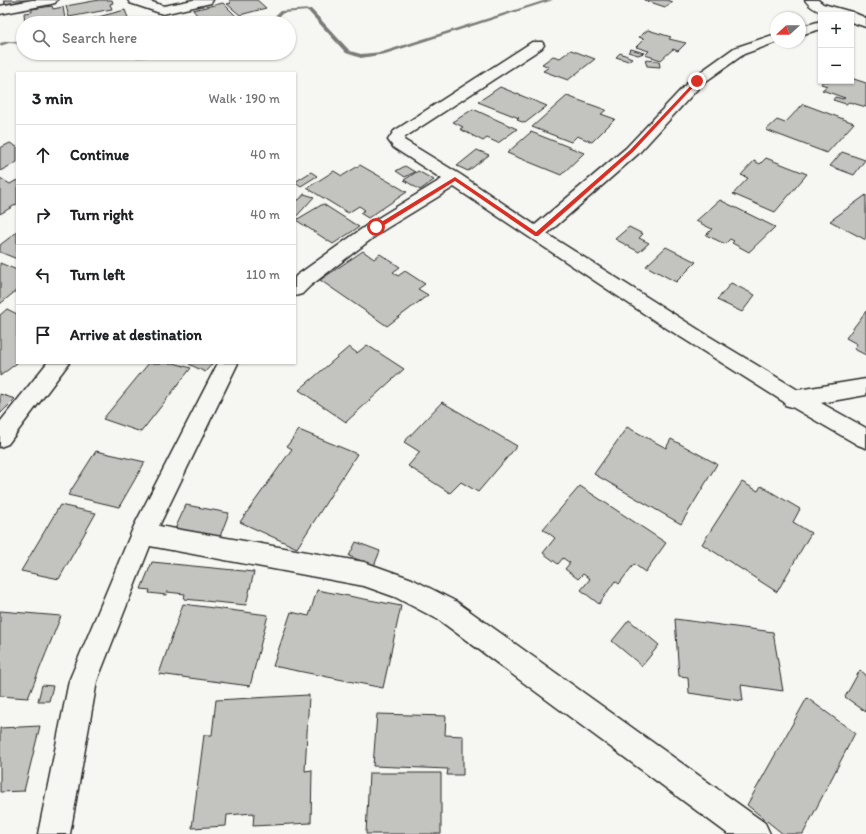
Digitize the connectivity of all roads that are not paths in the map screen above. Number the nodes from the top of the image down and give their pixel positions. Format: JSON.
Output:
{"nodes":[{"id":1,"x":51,"y":0,"type":"edge"},
{"id":2,"x":134,"y":0,"type":"edge"},
{"id":3,"x":207,"y":0,"type":"edge"},
{"id":4,"x":811,"y":0,"type":"edge"},
{"id":5,"x":0,"y":10,"type":"edge"},
{"id":6,"x":836,"y":12,"type":"edge"},
{"id":7,"x":854,"y":18,"type":"edge"},
{"id":8,"x":866,"y":23,"type":"edge"},
{"id":9,"x":818,"y":26,"type":"edge"},
{"id":10,"x":806,"y":29,"type":"edge"},
{"id":11,"x":770,"y":40,"type":"edge"},
{"id":12,"x":537,"y":45,"type":"dead end"},
{"id":13,"x":455,"y":179,"type":"junction"},
{"id":14,"x":536,"y":234,"type":"junction"},
{"id":15,"x":296,"y":288,"type":"edge"},
{"id":16,"x":58,"y":364,"type":"edge"},
{"id":17,"x":228,"y":364,"type":"edge"},
{"id":18,"x":866,"y":387,"type":"edge"},
{"id":19,"x":794,"y":399,"type":"junction"},
{"id":20,"x":0,"y":438,"type":"edge"},
{"id":21,"x":866,"y":439,"type":"edge"},
{"id":22,"x":143,"y":534,"type":"junction"},
{"id":23,"x":54,"y":834,"type":"edge"},
{"id":24,"x":754,"y":834,"type":"edge"}],
"edges":[{"from":1,"to":5,"type":"street"},
{"from":2,"to":3,"type":"street"},
{"from":4,"to":6,"type":"street"},
{"from":7,"to":8,"type":"street"},
{"from":9,"to":10,"type":"street"},
{"from":11,"to":14,"type":"street"},
{"from":12,"to":13,"type":"street"},
{"from":13,"to":14,"type":"street"},
{"from":13,"to":15,"type":"street"},
{"from":14,"to":19,"type":"street"},
{"from":16,"to":20,"type":"street"},
{"from":17,"to":22,"type":"street"},
{"from":18,"to":19,"type":"street"},
{"from":19,"to":21,"type":"street"},
{"from":22,"to":23,"type":"street"},
{"from":22,"to":24,"type":"street"}]}
